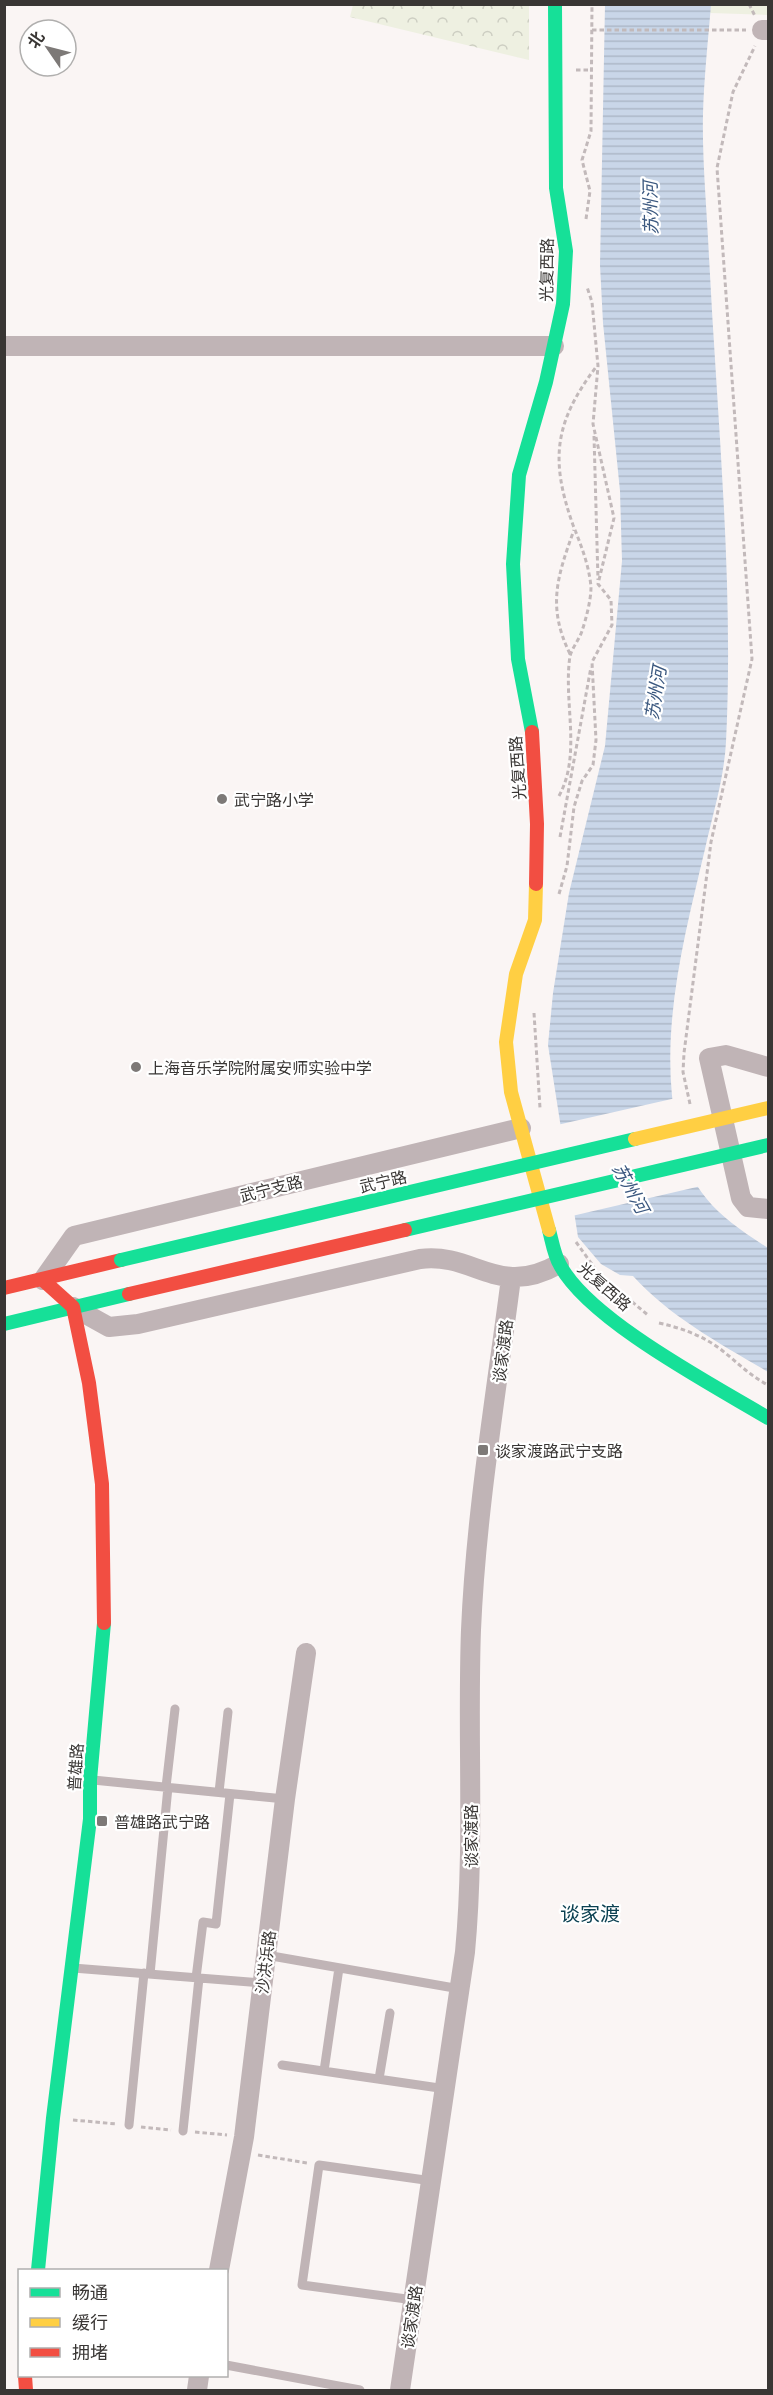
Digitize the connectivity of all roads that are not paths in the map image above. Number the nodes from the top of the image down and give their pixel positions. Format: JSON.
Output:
{"nodes":[{"id":1,"x":555,"y":4,"type":"edge"},
{"id":2,"x":4,"y":346,"type":"edge"},
{"id":3,"x":554,"y":346,"type":"junction"},
{"id":4,"x":768,"y":1067,"type":"edge"},
{"id":5,"x":768,"y":1108,"type":"edge"},
{"id":6,"x":521,"y":1128,"type":"junction"},
{"id":7,"x":768,"y":1145,"type":"edge"},
{"id":8,"x":768,"y":1209,"type":"edge"},
{"id":9,"x":559,"y":1264,"type":"junction"},
{"id":10,"x":511,"y":1278,"type":"junction"},
{"id":11,"x":43,"y":1280,"type":"junction"},
{"id":12,"x":4,"y":1288,"type":"edge"},
{"id":13,"x":74,"y":1307,"type":"junction"},
{"id":14,"x":4,"y":1324,"type":"edge"},
{"id":15,"x":768,"y":1418,"type":"edge"},
{"id":16,"x":306,"y":1653,"type":"dead end"},
{"id":17,"x":176,"y":1709,"type":"dead end"},
{"id":18,"x":228,"y":1712,"type":"dead end"},
{"id":19,"x":90,"y":1780,"type":"junction"},
{"id":20,"x":167,"y":1787,"type":"junction"},
{"id":21,"x":219,"y":1792,"type":"junction"},
{"id":22,"x":230,"y":1794,"type":"junction"},
{"id":23,"x":285,"y":1799,"type":"junction"},
{"id":24,"x":266,"y":1955,"type":"junction"},
{"id":25,"x":70,"y":1967,"type":"junction"},
{"id":26,"x":339,"y":1968,"type":"junction"},
{"id":27,"x":147,"y":1974,"type":"junction"},
{"id":28,"x":198,"y":1978,"type":"junction"},
{"id":29,"x":262,"y":1983,"type":"junction"},
{"id":30,"x":460,"y":1989,"type":"junction"},
{"id":31,"x":390,"y":2013,"type":"dead end"},
{"id":32,"x":282,"y":2065,"type":"dead end"},
{"id":33,"x":324,"y":2071,"type":"junction"},
{"id":34,"x":379,"y":2079,"type":"junction"},
{"id":35,"x":446,"y":2089,"type":"junction"},
{"id":36,"x":129,"y":2125,"type":"road end"},
{"id":37,"x":183,"y":2131,"type":"road end"},
{"id":38,"x":432,"y":2181,"type":"junction"},
{"id":39,"x":38,"y":2269,"type":"edge"},
{"id":40,"x":219,"y":2269,"type":"edge"},
{"id":41,"x":414,"y":2300,"type":"junction"},
{"id":42,"x":228,"y":2365,"type":"edge"},
{"id":43,"x":317,"y":2387,"type":"edge"},
{"id":44,"x":360,"y":2391,"type":"edge"},
{"id":45,"x":400,"y":2391,"type":"edge"}],
"edges":[{"from":1,"to":3,"type":"main road","name":"光复西路"},
{"from":2,"to":3,"type":"street"},
{"from":3,"to":6,"type":"main road","name":"光复西路"},
{"from":4,"to":8,"type":"street"},
{"from":5,"to":11,"type":"main road","name":"武宁路","bridge":true},
{"from":6,"to":9,"type":"main road","name":"光复西路"},
{"from":6,"to":11,"type":"street","name":"武宁支路"},
{"from":7,"to":13,"type":"main road","bridge":true},
{"from":9,"to":10,"type":"street"},
{"from":9,"to":15,"type":"main road","name":"光复西路"},
{"from":10,"to":13,"type":"street"},
{"from":10,"to":30,"type":"street","name":"谈家渡路"},
{"from":11,"to":12,"type":"main road","name":"武宁路"},
{"from":11,"to":13,"type":"main road"},
{"from":13,"to":14,"type":"main road"},
{"from":13,"to":19,"type":"main road","name":"普雄路"},
{"from":16,"to":23,"type":"street","name":"沙洪浜路"},
{"from":17,"to":20,"type":"lane"},
{"from":18,"to":21,"type":"lane"},
{"from":19,"to":20,"type":"lane"},
{"from":19,"to":25,"type":"main road","name":"普雄路"},
{"from":20,"to":21,"type":"lane"},
{"from":20,"to":27,"type":"lane"},
{"from":21,"to":22,"type":"lane"},
{"from":22,"to":23,"type":"lane"},
{"from":22,"to":28,"type":"lane"},
{"from":23,"to":24,"type":"street","name":"沙洪浜路"},
{"from":24,"to":26,"type":"lane"},
{"from":24,"to":29,"type":"street","name":"沙洪浜路"},
{"from":25,"to":27,"type":"lane"},
{"from":25,"to":39,"type":"main road","name":"普雄路"},
{"from":26,"to":30,"type":"lane"},
{"from":26,"to":33,"type":"lane"},
{"from":27,"to":28,"type":"lane"},
{"from":27,"to":36,"type":"lane"},
{"from":28,"to":29,"type":"lane"},
{"from":28,"to":37,"type":"lane"},
{"from":29,"to":40,"type":"street","name":"沙洪浜路"},
{"from":30,"to":35,"type":"street","name":"谈家渡路"},
{"from":31,"to":34,"type":"lane"},
{"from":32,"to":33,"type":"lane"},
{"from":33,"to":34,"type":"lane"},
{"from":34,"to":35,"type":"lane"},
{"from":35,"to":38,"type":"street","name":"谈家渡路"},
{"from":38,"to":41,"type":"street","name":"谈家渡路"},
{"from":38,"to":41,"type":"lane"},
{"from":41,"to":45,"type":"street","name":"谈家渡路"},
{"from":42,"to":43,"type":"lane"},
{"from":43,"to":44,"type":"lane"}]}
